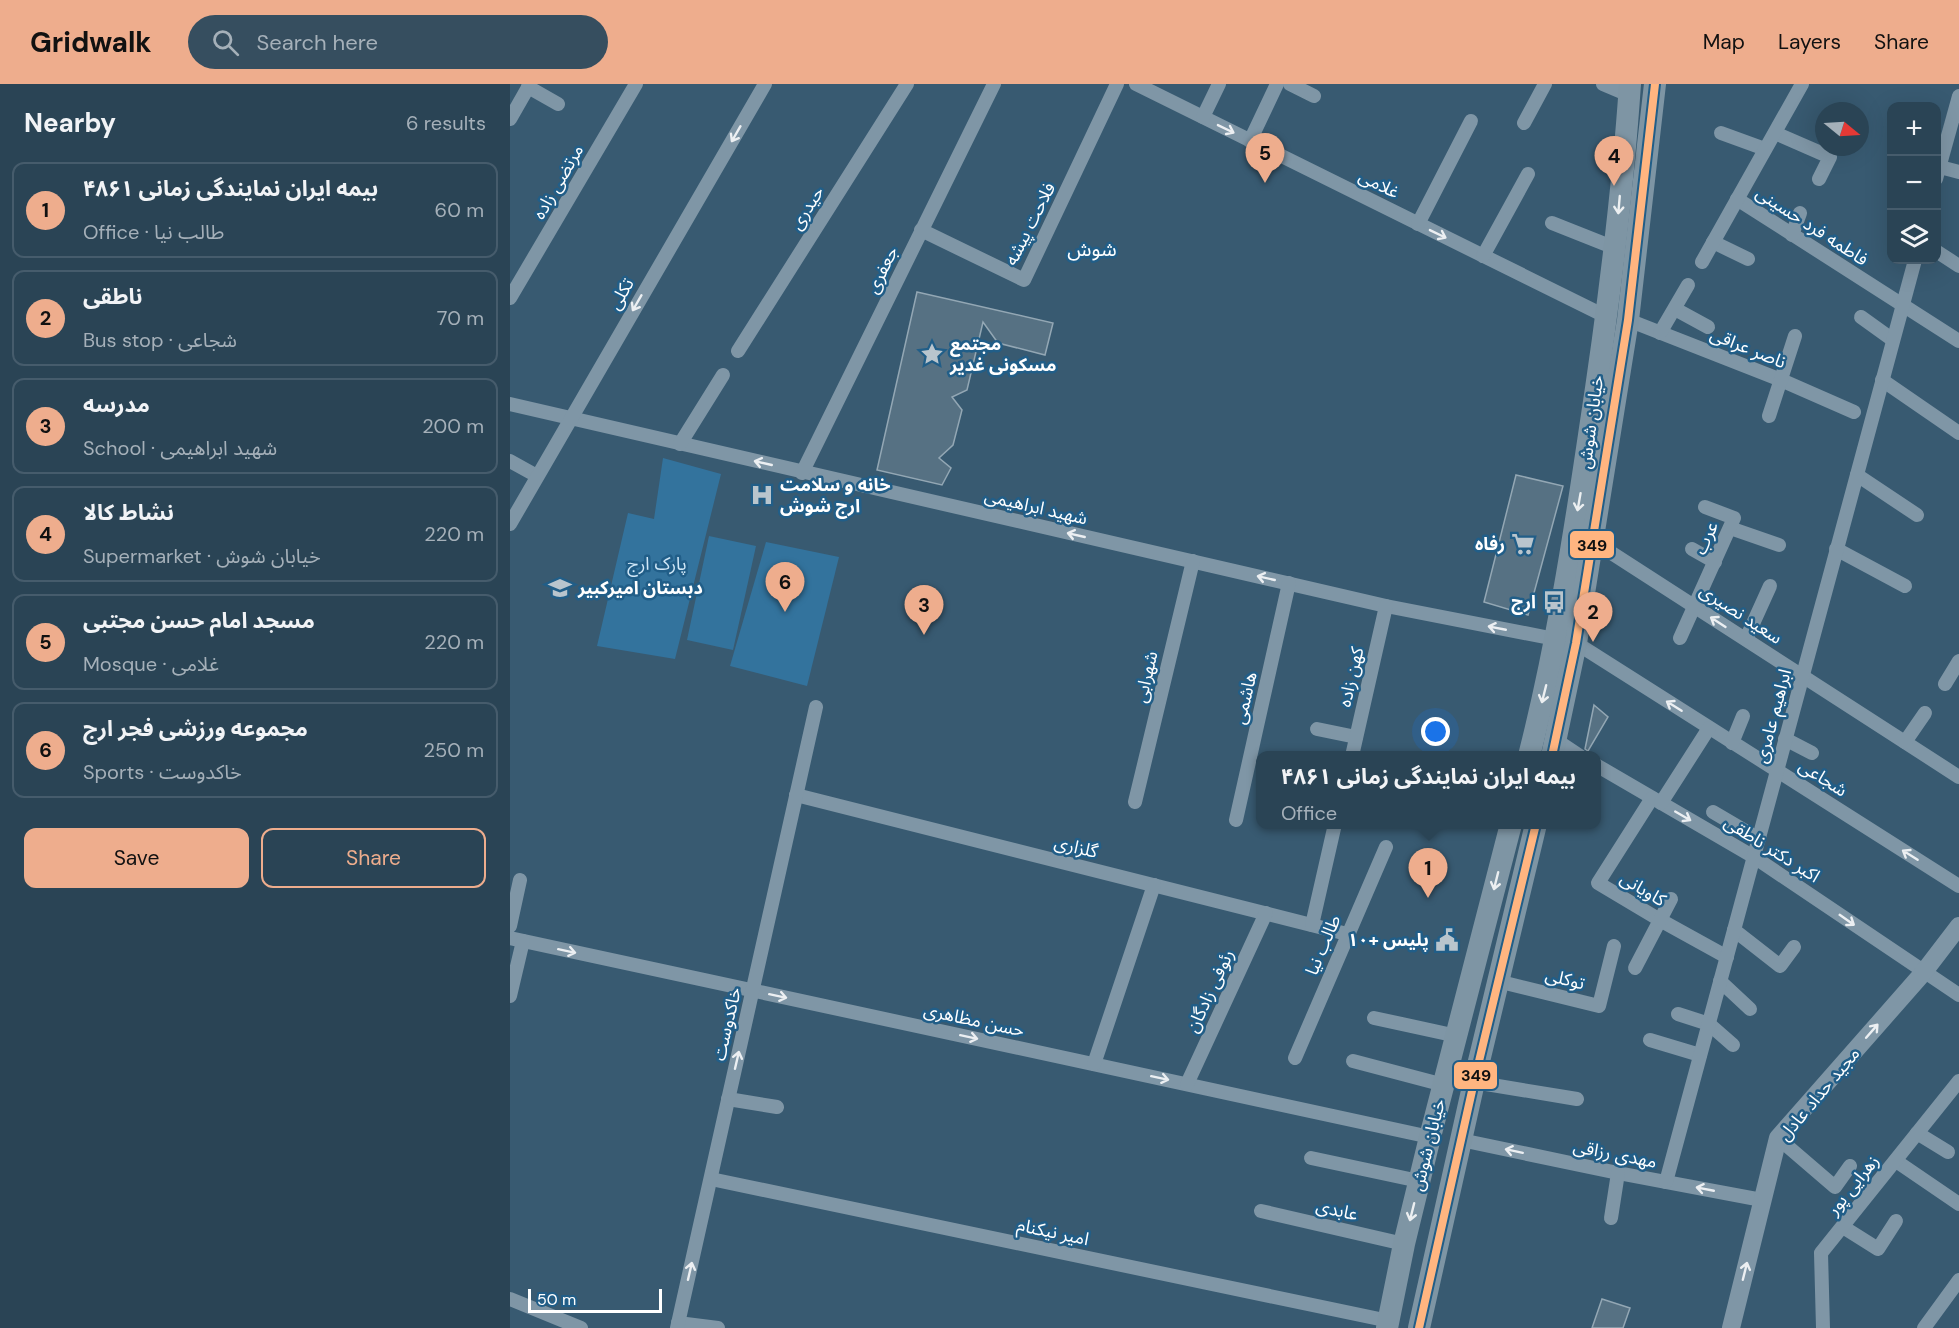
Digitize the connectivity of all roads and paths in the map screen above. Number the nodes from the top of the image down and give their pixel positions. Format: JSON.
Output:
{"nodes":[{"id":1,"x":636,"y":84,"type":"edge"},
{"id":2,"x":765,"y":84,"type":"edge"},
{"id":3,"x":907,"y":84,"type":"edge"},
{"id":4,"x":994,"y":84,"type":"edge"},
{"id":5,"x":1117,"y":84,"type":"edge"},
{"id":6,"x":1136,"y":84,"type":"edge"},
{"id":7,"x":1219,"y":84,"type":"edge"},
{"id":8,"x":1277,"y":84,"type":"edge"},
{"id":9,"x":1290,"y":84,"type":"edge"},
{"id":10,"x":1545,"y":84,"type":"edge"},
{"id":11,"x":1603,"y":84,"type":"edge"},
{"id":12,"x":1655,"y":84,"type":"edge"},
{"id":13,"x":1802,"y":84,"type":"edge"},
{"id":14,"x":529,"y":86,"type":"edge"},
{"id":15,"x":1159,"y":89,"type":"edge"},
{"id":16,"x":1629,"y":90,"type":"edge"},
{"id":17,"x":1314,"y":96,"type":"dead end"},
{"id":18,"x":1959,"y":96,"type":"edge"},
{"id":19,"x":558,"y":104,"type":"dead end"},
{"id":20,"x":1203,"y":117,"type":"junction"},
{"id":21,"x":510,"y":119,"type":"edge"},
{"id":22,"x":1471,"y":121,"type":"dead end"},
{"id":23,"x":1524,"y":123,"type":"dead end"},
{"id":24,"x":1721,"y":133,"type":"dead end"},
{"id":25,"x":1775,"y":133,"type":"junction"},
{"id":26,"x":1250,"y":141,"type":"junction"},
{"id":27,"x":1766,"y":149,"type":"junction"},
{"id":28,"x":1941,"y":162,"type":"edge"},
{"id":29,"x":1959,"y":172,"type":"edge"},
{"id":30,"x":1941,"y":173,"type":"edge"},
{"id":31,"x":1528,"y":174,"type":"dead end"},
{"id":32,"x":1819,"y":179,"type":"dead end"},
{"id":33,"x":1737,"y":199,"type":"junction"},
{"id":34,"x":1800,"y":213,"type":"dead end"},
{"id":35,"x":1552,"y":223,"type":"dead end"},
{"id":36,"x":1418,"y":224,"type":"junction"},
{"id":37,"x":921,"y":230,"type":"junction"},
{"id":38,"x":1792,"y":235,"type":"junction"},
{"id":39,"x":1713,"y":242,"type":"junction"},
{"id":40,"x":1615,"y":248,"type":"junction"},
{"id":41,"x":1941,"y":253,"type":"edge"},
{"id":42,"x":1483,"y":256,"type":"junction"},
{"id":43,"x":1748,"y":259,"type":"dead end"},
{"id":44,"x":1702,"y":262,"type":"dead end"},
{"id":45,"x":1914,"y":264,"type":"edge"},
{"id":46,"x":1959,"y":266,"type":"edge"},
{"id":47,"x":1688,"y":285,"type":"dead end"},
{"id":48,"x":510,"y":298,"type":"edge"},
{"id":49,"x":1902,"y":305,"type":"junction"},
{"id":50,"x":1675,"y":309,"type":"junction"},
{"id":51,"x":1861,"y":317,"type":"dead end"},
{"id":52,"x":1618,"y":319,"type":"junction"},
{"id":53,"x":1708,"y":327,"type":"dead end"},
{"id":54,"x":1660,"y":333,"type":"junction"},
{"id":55,"x":1795,"y":336,"type":"dead end"},
{"id":56,"x":1893,"y":340,"type":"junction"},
{"id":57,"x":1959,"y":341,"type":"edge"},
{"id":58,"x":738,"y":351,"type":"dead end"},
{"id":59,"x":723,"y":375,"type":"dead end"},
{"id":60,"x":1781,"y":380,"type":"junction"},
{"id":61,"x":1882,"y":380,"type":"junction"},
{"id":62,"x":510,"y":404,"type":"edge"},
{"id":63,"x":1854,"y":412,"type":"dead end"},
{"id":64,"x":1769,"y":416,"type":"dead end"},
{"id":65,"x":570,"y":418,"type":"junction"},
{"id":66,"x":1959,"y":433,"type":"edge"},
{"id":67,"x":680,"y":444,"type":"junction"},
{"id":68,"x":510,"y":461,"type":"edge"},
{"id":69,"x":802,"y":472,"type":"junction"},
{"id":70,"x":1857,"y":475,"type":"junction"},
{"id":71,"x":537,"y":476,"type":"junction"},
{"id":72,"x":1705,"y":507,"type":"dead end"},
{"id":73,"x":1917,"y":515,"type":"dead end"},
{"id":74,"x":512,"y":516,"type":"edge"},
{"id":75,"x":1732,"y":523,"type":"junction"},
{"id":76,"x":1593,"y":541,"type":"junction"},
{"id":77,"x":1779,"y":545,"type":"dead end"},
{"id":78,"x":1692,"y":549,"type":"dead end"},
{"id":79,"x":1836,"y":549,"type":"junction"},
{"id":80,"x":1193,"y":561,"type":"junction"},
{"id":81,"x":1714,"y":562,"type":"junction"},
{"id":82,"x":1289,"y":583,"type":"junction"},
{"id":83,"x":1770,"y":586,"type":"dead end"},
{"id":84,"x":1905,"y":586,"type":"dead end"},
{"id":85,"x":1386,"y":606,"type":"junction"},
{"id":86,"x":1694,"y":606,"type":"junction"},
{"id":87,"x":1680,"y":638,"type":"dead end"},
{"id":88,"x":1746,"y":639,"type":"junction"},
{"id":89,"x":1565,"y":641,"type":"junction"},
{"id":90,"x":1959,"y":662,"type":"edge"},
{"id":91,"x":1803,"y":676,"type":"junction"},
{"id":92,"x":1945,"y":684,"type":"dead end"},
{"id":93,"x":816,"y":707,"type":"dead end"},
{"id":94,"x":1925,"y":713,"type":"dead end"},
{"id":95,"x":1743,"y":716,"type":"dead end"},
{"id":96,"x":1709,"y":728,"type":"junction"},
{"id":97,"x":1317,"y":729,"type":"dead end"},
{"id":98,"x":1356,"y":737,"type":"junction"},
{"id":99,"x":1785,"y":739,"type":"junction"},
{"id":100,"x":1905,"y":742,"type":"junction"},
{"id":101,"x":1732,"y":743,"type":"junction"},
{"id":102,"x":1554,"y":748,"type":"edge"},
{"id":103,"x":1353,"y":751,"type":"edge"},
{"id":104,"x":1530,"y":751,"type":"edge"},
{"id":105,"x":1812,"y":753,"type":"dead end"},
{"id":106,"x":1601,"y":768,"type":"edge"},
{"id":107,"x":1777,"y":771,"type":"junction"},
{"id":108,"x":1959,"y":777,"type":"edge"},
{"id":109,"x":796,"y":795,"type":"junction"},
{"id":110,"x":1656,"y":800,"type":"junction"},
{"id":111,"x":1135,"y":802,"type":"dead end"},
{"id":112,"x":1713,"y":812,"type":"dead end"},
{"id":113,"x":1236,"y":820,"type":"dead end"},
{"id":114,"x":1334,"y":829,"type":"edge"},
{"id":115,"x":1510,"y":829,"type":"edge"},
{"id":116,"x":1535,"y":829,"type":"edge"},
{"id":117,"x":1759,"y":839,"type":"junction"},
{"id":118,"x":1386,"y":847,"type":"dead end"},
{"id":119,"x":1754,"y":857,"type":"junction"},
{"id":120,"x":520,"y":880,"type":"dead end"},
{"id":121,"x":1154,"y":885,"type":"junction"},
{"id":122,"x":1959,"y":886,"type":"edge"},
{"id":123,"x":1671,"y":899,"type":"dead end"},
{"id":124,"x":1266,"y":913,"type":"junction"},
{"id":125,"x":1660,"y":920,"type":"junction"},
{"id":126,"x":1312,"y":925,"type":"junction"},
{"id":127,"x":510,"y":926,"type":"edge"},
{"id":128,"x":1959,"y":926,"type":"edge"},
{"id":129,"x":1734,"y":930,"type":"junction"},
{"id":130,"x":1347,"y":934,"type":"junction"},
{"id":131,"x":516,"y":940,"type":"edge"},
{"id":132,"x":1614,"y":946,"type":"dead end"},
{"id":133,"x":1794,"y":947,"type":"dead end"},
{"id":134,"x":1727,"y":957,"type":"junction"},
{"id":135,"x":1635,"y":968,"type":"dead end"},
{"id":136,"x":1923,"y":973,"type":"junction"},
{"id":137,"x":1497,"y":981,"type":"junction"},
{"id":138,"x":1720,"y":981,"type":"junction"},
{"id":139,"x":752,"y":990,"type":"junction"},
{"id":140,"x":1959,"y":995,"type":"edge"},
{"id":141,"x":510,"y":996,"type":"edge"},
{"id":142,"x":1750,"y":1009,"type":"dead end"},
{"id":143,"x":1678,"y":1014,"type":"dead end"},
{"id":144,"x":1374,"y":1018,"type":"dead end"},
{"id":145,"x":1708,"y":1024,"type":"junction"},
{"id":146,"x":1457,"y":1036,"type":"junction"},
{"id":147,"x":1650,"y":1040,"type":"dead end"},
{"id":148,"x":1733,"y":1045,"type":"dead end"},
{"id":149,"x":1700,"y":1055,"type":"junction"},
{"id":150,"x":1295,"y":1058,"type":"dead end"},
{"id":151,"x":1353,"y":1061,"type":"dead end"},
{"id":152,"x":1094,"y":1064,"type":"junction"},
{"id":153,"x":1959,"y":1081,"type":"edge"},
{"id":154,"x":1474,"y":1082,"type":"junction"},
{"id":155,"x":1187,"y":1084,"type":"junction"},
{"id":156,"x":1443,"y":1085,"type":"junction"},
{"id":157,"x":1946,"y":1097,"type":"junction"},
{"id":158,"x":728,"y":1099,"type":"junction"},
{"id":159,"x":1577,"y":1099,"type":"dead end"},
{"id":160,"x":1959,"y":1105,"type":"edge"},
{"id":161,"x":777,"y":1107,"type":"dead end"},
{"id":162,"x":1917,"y":1133,"type":"junction"},
{"id":163,"x":1430,"y":1137,"type":"junction"},
{"id":164,"x":1778,"y":1138,"type":"junction"},
{"id":165,"x":1461,"y":1140,"type":"junction"},
{"id":166,"x":1948,"y":1152,"type":"dead end"},
{"id":167,"x":1311,"y":1158,"type":"dead end"},
{"id":168,"x":1896,"y":1161,"type":"junction"},
{"id":169,"x":1850,"y":1166,"type":"dead end"},
{"id":170,"x":1618,"y":1173,"type":"junction"},
{"id":171,"x":711,"y":1179,"type":"junction"},
{"id":172,"x":1419,"y":1181,"type":"junction"},
{"id":173,"x":1666,"y":1182,"type":"junction"},
{"id":174,"x":1762,"y":1200,"type":"junction"},
{"id":175,"x":1958,"y":1202,"type":"edge"},
{"id":176,"x":1261,"y":1211,"type":"dead end"},
{"id":177,"x":1611,"y":1218,"type":"dead end"},
{"id":178,"x":1896,"y":1221,"type":"dead end"},
{"id":179,"x":1843,"y":1227,"type":"junction"},
{"id":180,"x":1404,"y":1244,"type":"junction"},
{"id":181,"x":1959,"y":1280,"type":"edge"},
{"id":182,"x":510,"y":1299,"type":"edge"},
{"id":183,"x":1388,"y":1324,"type":"edge"},
{"id":184,"x":678,"y":1326,"type":"edge"},
{"id":185,"x":581,"y":1328,"type":"edge"},
{"id":186,"x":718,"y":1328,"type":"edge"},
{"id":187,"x":1419,"y":1328,"type":"edge"},
{"id":188,"x":1731,"y":1328,"type":"edge"},
{"id":189,"x":1823,"y":1328,"type":"edge"},
{"id":190,"x":1924,"y":1328,"type":"edge"}],
"edges":[{"from":1,"to":48,"type":"street","name":"مرتضی زاده"},
{"from":2,"to":65,"type":"street","name":"تکلی","one_way":true},
{"from":3,"to":58,"type":"street","name":"حیدری"},
{"from":4,"to":37,"type":"street","name":"جعفری"},
{"from":5,"to":37,"type":"street","name":"فلاحت پیشه"},
{"from":6,"to":15,"type":"street","name":"غلامی"},
{"from":7,"to":20,"type":"street"},
{"from":8,"to":26,"type":"street"},
{"from":9,"to":17,"type":"street"},
{"from":10,"to":23,"type":"street"},
{"from":11,"to":16,"type":"street"},
{"from":12,"to":52,"type":"main road","name":"خیابان شوش"},
{"from":13,"to":25,"type":"street"},
{"from":14,"to":19,"type":"street"},
{"from":14,"to":21,"type":"street"},
{"from":15,"to":20,"type":"street","name":"غلامی"},
{"from":16,"to":40,"type":"main road","name":"خیابان شوش","one_way":true},
{"from":18,"to":28,"type":"street"},
{"from":20,"to":26,"type":"street","name":"غلامی","one_way":true},
{"from":22,"to":36,"type":"street"},
{"from":24,"to":27,"type":"street"},
{"from":25,"to":27,"type":"street"},
{"from":25,"to":32,"type":"street"},
{"from":26,"to":36,"type":"street","name":"غلامی"},
{"from":27,"to":33,"type":"street"},
{"from":29,"to":30,"type":"street"},
{"from":31,"to":42,"type":"street"},
{"from":33,"to":38,"type":"street","name":"فاطمه فرد حسینی"},
{"from":33,"to":39,"type":"street"},
{"from":34,"to":38,"type":"street"},
{"from":35,"to":40,"type":"street"},
{"from":36,"to":42,"type":"street","name":"غلامی","one_way":true},
{"from":37,"to":69,"type":"street","name":"جعفری"},
{"from":38,"to":49,"type":"street","name":"فاطمه فرد حسینی"},
{"from":39,"to":43,"type":"street"},
{"from":39,"to":44,"type":"street"},
{"from":40,"to":52,"type":"main road","name":"خیابان شوش"},
{"from":41,"to":46,"type":"street"},
{"from":42,"to":52,"type":"street","name":"غلامی"},
{"from":45,"to":49,"type":"street","name":"ابراهیم عامری"},
{"from":47,"to":50,"type":"street"},
{"from":49,"to":56,"type":"street","name":"ابراهیم عامری"},
{"from":49,"to":57,"type":"street","name":"فاطمه فرد حسینی"},
{"from":50,"to":53,"type":"street"},
{"from":50,"to":54,"type":"street"},
{"from":51,"to":56,"type":"street"},
{"from":52,"to":54,"type":"street","name":"ناصر عراقی"},
{"from":52,"to":76,"type":"main road","name":"خیابان شوش"},
{"from":52,"to":89,"type":"main road","name":"خیابان شوش","one_way":true},
{"from":54,"to":60,"type":"street","name":"ناصر عراقی"},
{"from":55,"to":60,"type":"street"},
{"from":56,"to":61,"type":"street","name":"ابراهیم عامری"},
{"from":59,"to":67,"type":"street"},
{"from":60,"to":63,"type":"street","name":"ناصر عراقی"},
{"from":60,"to":64,"type":"street"},
{"from":61,"to":66,"type":"street"},
{"from":61,"to":70,"type":"street","name":"ابراهیم عامری"},
{"from":62,"to":65,"type":"street","name":"شهید ابراهیمی"},
{"from":65,"to":67,"type":"street","name":"شهید ابراهیمی"},
{"from":65,"to":71,"type":"street","name":"تکلی"},
{"from":69,"to":67,"type":"street","name":"شهید ابراهیمی","one_way":true},
{"from":68,"to":71,"type":"street"},
{"from":80,"to":69,"type":"street","name":"شهید ابراهیمی","one_way":true},
{"from":70,"to":73,"type":"street"},
{"from":70,"to":79,"type":"street","name":"ابراهیم عامری"},
{"from":71,"to":74,"type":"street","name":"تکلی"},
{"from":72,"to":75,"type":"street"},
{"from":75,"to":77,"type":"street"},
{"from":75,"to":81,"type":"street","name":"عرب"},
{"from":76,"to":86,"type":"street","name":"سعید نصیری"},
{"from":76,"to":89,"type":"main road","name":"خیابان شوش"},
{"from":78,"to":81,"type":"street"},
{"from":79,"to":84,"type":"street"},
{"from":79,"to":91,"type":"street","name":"ابراهیم عامری"},
{"from":82,"to":80,"type":"street","name":"شهید ابراهیمی","one_way":true},
{"from":80,"to":111,"type":"street","name":"شهرابی"},
{"from":81,"to":86,"type":"street","name":"عرب"},
{"from":82,"to":85,"type":"street","name":"شهید ابراهیمی"},
{"from":82,"to":113,"type":"street","name":"هاشمی"},
{"from":83,"to":88,"type":"street"},
{"from":89,"to":85,"type":"street","name":"شهید ابراهیمی","one_way":true},
{"from":85,"to":98,"type":"street","name":"کهن زاده"},
{"from":86,"to":87,"type":"street","name":"عرب"},
{"from":88,"to":86,"type":"street","name":"سعید نصیری","one_way":true},
{"from":88,"to":91,"type":"street","name":"سعید نصیری"},
{"from":96,"to":89,"type":"street","name":"شجاعی","one_way":true},
{"from":89,"to":102,"type":"main road","name":"خیابان شوش"},
{"from":89,"to":104,"type":"main road","name":"خیابان شوش","one_way":true},
{"from":90,"to":92,"type":"street"},
{"from":91,"to":99,"type":"street","name":"ابراهیم عامری"},
{"from":91,"to":100,"type":"street","name":"سعید نصیری"},
{"from":93,"to":109,"type":"street","name":"خاکدوست"},
{"from":94,"to":100,"type":"street"},
{"from":95,"to":101,"type":"street"},
{"from":96,"to":101,"type":"street","name":"شجاعی"},
{"from":96,"to":110,"type":"street"},
{"from":97,"to":98,"type":"street"},
{"from":98,"to":103,"type":"street","name":"کهن زاده"},
{"from":99,"to":105,"type":"street"},
{"from":99,"to":107,"type":"street","name":"ابراهیم عامری"},
{"from":100,"to":108,"type":"street","name":"سعید نصیری"},
{"from":101,"to":107,"type":"street","name":"شجاعی"},
{"from":106,"to":110,"type":"street","name":"اکبر دکتر ناطقی"},
{"from":107,"to":117,"type":"street","name":"ابراهیم عامری"},
{"from":122,"to":107,"type":"street","name":"شجاعی","one_way":true},
{"from":109,"to":121,"type":"street","name":"گلزاری"},
{"from":109,"to":139,"type":"street","name":"خاکدوست"},
{"from":110,"to":119,"type":"street","name":"اکبر دکتر ناطقی","one_way":true},
{"from":110,"to":125,"type":"street","name":"کاویانی"},
{"from":112,"to":117,"type":"street"},
{"from":114,"to":126,"type":"street"},
{"from":115,"to":146,"type":"main road","name":"خیابان شوش","one_way":true},
{"from":116,"to":137,"type":"main road","name":"خیابان شوش"},
{"from":117,"to":119,"type":"street","name":"ابراهیم عامری"},
{"from":118,"to":130,"type":"street","name":"طالب نیا"},
{"from":119,"to":129,"type":"street","name":"ابراهیم عامری"},
{"from":119,"to":136,"type":"street","name":"اکبر دکتر ناطقی","one_way":true},
{"from":120,"to":127,"type":"street"},
{"from":121,"to":124,"type":"street","name":"گلزاری"},
{"from":121,"to":152,"type":"street"},
{"from":123,"to":125,"type":"street"},
{"from":124,"to":126,"type":"street","name":"گلزاری"},
{"from":124,"to":155,"type":"street","name":"رئوفی زادگان"},
{"from":125,"to":134,"type":"street","name":"کاویانی"},
{"from":125,"to":135,"type":"street"},
{"from":126,"to":130,"type":"street","name":"گلزاری"},
{"from":128,"to":136,"type":"street","name":"مجید حداد عادل"},
{"from":129,"to":133,"type":"street"},
{"from":129,"to":134,"type":"street","name":"ابراهیم عامری"},
{"from":130,"to":150,"type":"street","name":"طالب نیا"},
{"from":131,"to":139,"type":"street","name":"حسن مظاهری","one_way":true},
{"from":131,"to":141,"type":"street"},
{"from":132,"to":137,"type":"street","name":"توکلی"},
{"from":134,"to":138,"type":"street","name":"ابراهیم عامری"},
{"from":136,"to":140,"type":"street","name":"اکبر دکتر ناطقی"},
{"from":164,"to":136,"type":"street","name":"مجید حداد عادل","one_way":true},
{"from":137,"to":154,"type":"main road","name":"خیابان شوش"},
{"from":138,"to":142,"type":"street"},
{"from":138,"to":145,"type":"street","name":"ابراهیم عامری"},
{"from":139,"to":152,"type":"street","name":"حسن مظاهری","one_way":true},
{"from":158,"to":139,"type":"street","name":"خاکدوست","one_way":true},
{"from":143,"to":145,"type":"street"},
{"from":144,"to":146,"type":"street"},
{"from":145,"to":148,"type":"street"},
{"from":145,"to":149,"type":"street","name":"ابراهیم عامری"},
{"from":146,"to":156,"type":"main road","name":"خیابان شوش"},
{"from":147,"to":149,"type":"street"},
{"from":149,"to":173,"type":"street","name":"ابراهیم عامری"},
{"from":151,"to":156,"type":"street"},
{"from":152,"to":155,"type":"street","name":"حسن مظاهری","one_way":true},
{"from":153,"to":157,"type":"street","name":"زهرایی پور"},
{"from":154,"to":159,"type":"street"},
{"from":154,"to":165,"type":"main road","name":"خیابان شوش"},
{"from":155,"to":163,"type":"street","name":"حسن مظاهری"},
{"from":156,"to":163,"type":"main road","name":"خیابان شوش"},
{"from":157,"to":160,"type":"street"},
{"from":157,"to":162,"type":"street","name":"زهرایی پور"},
{"from":158,"to":161,"type":"street"},
{"from":158,"to":171,"type":"street","name":"خاکدوست"},
{"from":162,"to":166,"type":"street"},
{"from":162,"to":168,"type":"street","name":"زهرایی پور"},
{"from":163,"to":172,"type":"main road","name":"خیابان شوش"},
{"from":164,"to":169,"type":"street"},
{"from":164,"to":174,"type":"street","name":"مجید حداد عادل"},
{"from":170,"to":165,"type":"street","name":"مهدی رزاقی","one_way":true},
{"from":165,"to":187,"type":"main road","name":"خیابان شوش"},
{"from":167,"to":172,"type":"street"},
{"from":168,"to":175,"type":"street"},
{"from":168,"to":179,"type":"street","name":"زهرایی پور"},
{"from":170,"to":173,"type":"street","name":"مهدی رزاقی"},
{"from":170,"to":177,"type":"street"},
{"from":171,"to":183,"type":"street","name":"امیر نیکنام"},
{"from":184,"to":171,"type":"street","name":"خاکدوست","one_way":true},
{"from":172,"to":180,"type":"main road","name":"خیابان شوش","one_way":true},
{"from":174,"to":173,"type":"street","name":"مهدی رزاقی","one_way":true},
{"from":188,"to":174,"type":"street","name":"مجید حداد عادل","one_way":true},
{"from":176,"to":180,"type":"street","name":"عابدی"},
{"from":178,"to":179,"type":"street"},
{"from":179,"to":189,"type":"street","name":"زهرایی پور"},
{"from":180,"to":183,"type":"main road","name":"خیابان شوش"},
{"from":181,"to":190,"type":"street"},
{"from":182,"to":185,"type":"street"},
{"from":184,"to":186,"type":"street"}]}
